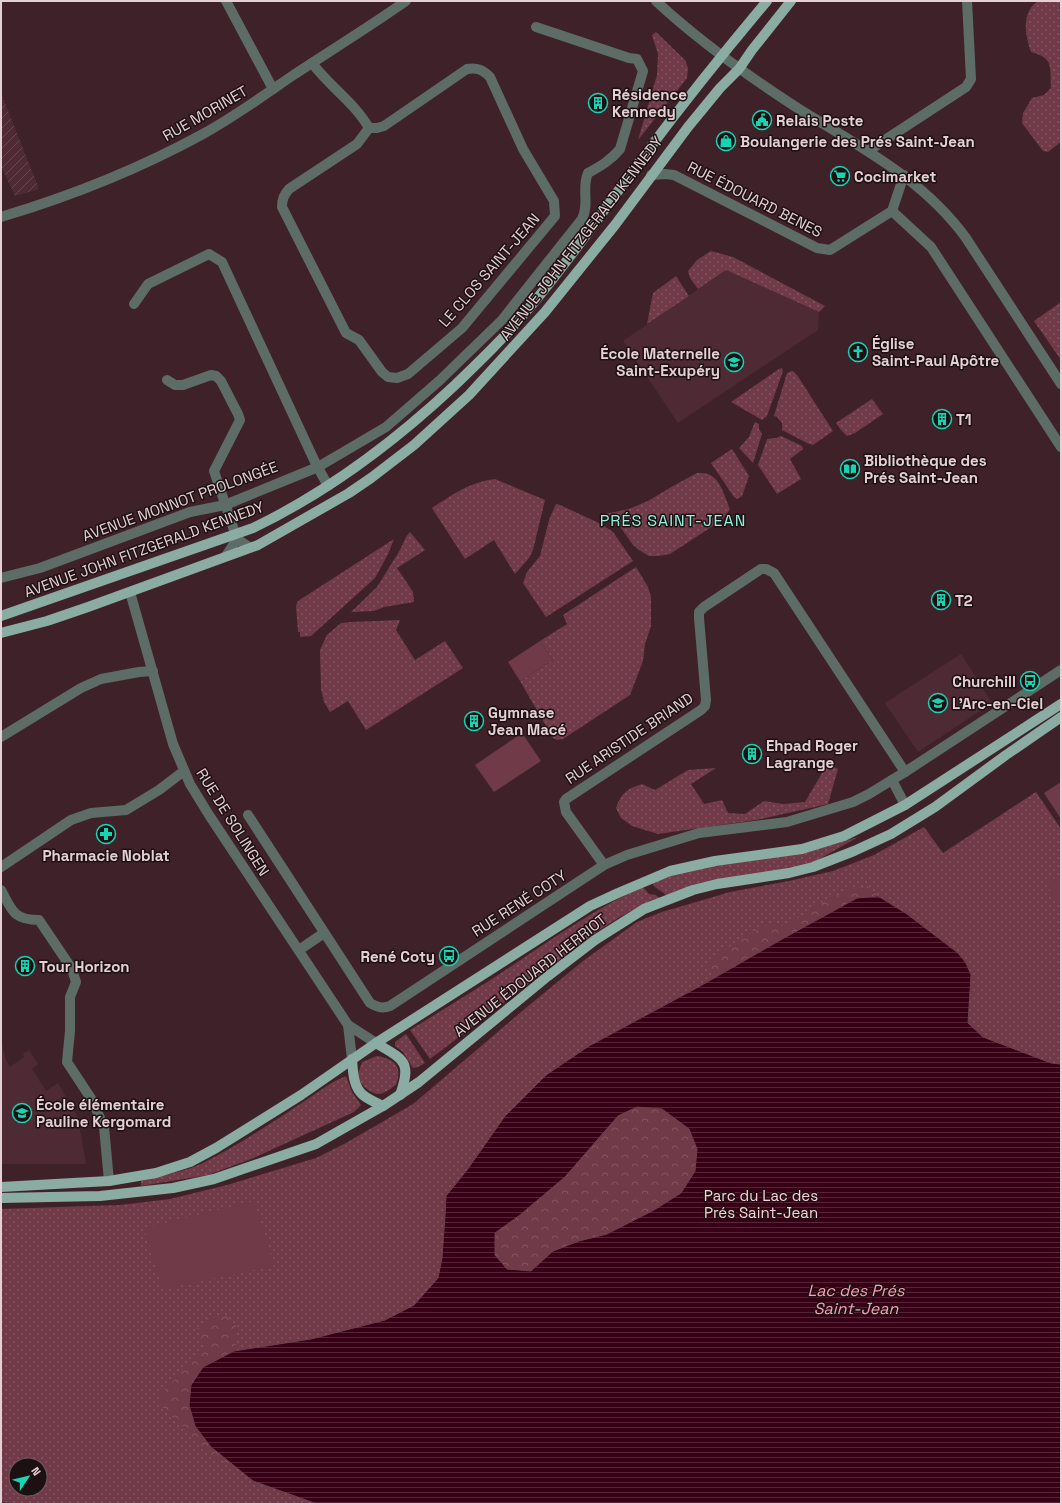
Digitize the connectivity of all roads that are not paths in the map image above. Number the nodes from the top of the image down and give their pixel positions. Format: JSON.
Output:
{"nodes":[{"id":1,"x":226,"y":1,"type":"edge"},
{"id":2,"x":406,"y":1,"type":"edge"},
{"id":3,"x":656,"y":1,"type":"edge"},
{"id":4,"x":766,"y":1,"type":"edge"},
{"id":5,"x":791,"y":1,"type":"edge"},
{"id":6,"x":967,"y":1,"type":"edge"},
{"id":7,"x":536,"y":26,"type":"dead end"},
{"id":8,"x":721,"y":56,"type":"junction"},
{"id":9,"x":312,"y":63,"type":"junction"},
{"id":10,"x":738,"y":69,"type":"junction"},
{"id":11,"x":272,"y":89,"type":"junction"},
{"id":12,"x":369,"y":128,"type":"junction"},
{"id":13,"x":868,"y":151,"type":"junction"},
{"id":14,"x":651,"y":175,"type":"junction"},
{"id":15,"x":904,"y":175,"type":"junction"},
{"id":16,"x":892,"y":211,"type":"junction"},
{"id":17,"x":1,"y":217,"type":"edge"},
{"id":18,"x":134,"y":304,"type":"dead end"},
{"id":19,"x":167,"y":380,"type":"dead end"},
{"id":20,"x":1061,"y":384,"type":"edge"},
{"id":21,"x":1061,"y":447,"type":"edge"},
{"id":22,"x":318,"y":467,"type":"junction"},
{"id":23,"x":328,"y":486,"type":"junction"},
{"id":24,"x":225,"y":505,"type":"junction"},
{"id":25,"x":236,"y":536,"type":"junction"},
{"id":26,"x":249,"y":548,"type":"junction"},
{"id":27,"x":226,"y":556,"type":"junction"},
{"id":28,"x":1,"y":578,"type":"edge"},
{"id":29,"x":130,"y":592,"type":"junction"},
{"id":30,"x":1,"y":616,"type":"edge"},
{"id":31,"x":1,"y":633,"type":"edge"},
{"id":32,"x":1061,"y":670,"type":"edge"},
{"id":33,"x":153,"y":671,"type":"junction"},
{"id":34,"x":1061,"y":704,"type":"edge"},
{"id":35,"x":1061,"y":717,"type":"edge"},
{"id":36,"x":1,"y":737,"type":"edge"},
{"id":37,"x":184,"y":771,"type":"junction"},
{"id":38,"x":905,"y":772,"type":"junction"},
{"id":39,"x":892,"y":780,"type":"junction"},
{"id":40,"x":905,"y":805,"type":"junction"},
{"id":41,"x":248,"y":815,"type":"dead end"},
{"id":42,"x":604,"y":865,"type":"junction"},
{"id":43,"x":1,"y":867,"type":"edge"},
{"id":44,"x":1,"y":890,"type":"edge"},
{"id":45,"x":324,"y":933,"type":"junction"},
{"id":46,"x":299,"y":950,"type":"junction"},
{"id":47,"x":348,"y":1025,"type":"junction"},
{"id":48,"x":376,"y":1043,"type":"junction"},
{"id":49,"x":352,"y":1059,"type":"junction"},
{"id":50,"x":400,"y":1095,"type":"junction"},
{"id":51,"x":383,"y":1106,"type":"junction"},
{"id":52,"x":109,"y":1181,"type":"junction"},
{"id":53,"x":1,"y":1187,"type":"edge"},
{"id":54,"x":1,"y":1198,"type":"edge"}],
"edges":[{"from":1,"to":11,"type":"street"},
{"from":2,"to":9,"type":"street","name":"RUE MORINET"},
{"from":3,"to":8,"type":"street"},
{"from":4,"to":8,"type":"main road","name":"AVENUE JOHN FITZGERALD KENNEDY"},
{"from":5,"to":10,"type":"main road","name":"AVENUE JOHN FITZGERALD KENNEDY"},
{"from":6,"to":13,"type":"street"},
{"from":7,"to":22,"type":"street","name":"AVENUE MONNOT PROLONGÉE"},
{"from":8,"to":10,"type":"street"},
{"from":8,"to":23,"type":"main road","name":"AVENUE JOHN FITZGERALD KENNEDY"},
{"from":9,"to":11,"type":"street","name":"RUE MORINET"},
{"from":9,"to":12,"type":"street"},
{"from":10,"to":13,"type":"street"},
{"from":10,"to":14,"type":"main road","name":"AVENUE JOHN FITZGERALD KENNEDY"},
{"from":11,"to":17,"type":"street","name":"RUE MORINET"},
{"from":12,"to":12,"type":"street","name":"LE CLOS SAINT-JEAN"},
{"from":13,"to":15,"type":"street"},
{"from":14,"to":16,"type":"street","name":"RUE ÉDOUARD BENES"},
{"from":14,"to":26,"type":"main road","name":"AVENUE JOHN FITZGERALD KENNEDY"},
{"from":15,"to":16,"type":"street"},
{"from":15,"to":20,"type":"street"},
{"from":16,"to":21,"type":"street"},
{"from":18,"to":22,"type":"street"},
{"from":19,"to":24,"type":"street"},
{"from":22,"to":23,"type":"street"},
{"from":22,"to":24,"type":"street","name":"AVENUE MONNOT PROLONGÉE"},
{"from":23,"to":25,"type":"main road","name":"AVENUE JOHN FITZGERALD KENNEDY"},
{"from":24,"to":25,"type":"street"},
{"from":24,"to":28,"type":"street","name":"AVENUE MONNOT PROLONGÉE"},
{"from":25,"to":26,"type":"street"},
{"from":25,"to":27,"type":"street"},
{"from":25,"to":30,"type":"main road","name":"AVENUE JOHN FITZGERALD KENNEDY"},
{"from":26,"to":27,"type":"main road","name":"AVENUE JOHN FITZGERALD KENNEDY"},
{"from":27,"to":29,"type":"main road","name":"AVENUE JOHN FITZGERALD KENNEDY"},
{"from":29,"to":31,"type":"main road","name":"AVENUE JOHN FITZGERALD KENNEDY"},
{"from":29,"to":33,"type":"street","name":"RUE DE SOLINGEN"},
{"from":32,"to":38,"type":"street","name":"RUE RENÉ COTY"},
{"from":33,"to":36,"type":"street"},
{"from":33,"to":37,"type":"street","name":"RUE DE SOLINGEN"},
{"from":34,"to":40,"type":"main road","name":"AVENUE ÉDOUARD HERRIOT"},
{"from":35,"to":50,"type":"main road","name":"AVENUE ÉDOUARD HERRIOT"},
{"from":37,"to":43,"type":"street"},
{"from":37,"to":46,"type":"street","name":"RUE DE SOLINGEN"},
{"from":38,"to":39,"type":"street","name":"RUE RENÉ COTY"},
{"from":38,"to":42,"type":"street","name":"RUE ARISTIDE BRIAND"},
{"from":39,"to":40,"type":"street"},
{"from":39,"to":42,"type":"street","name":"RUE RENÉ COTY"},
{"from":40,"to":48,"type":"main road","name":"AVENUE ÉDOUARD HERRIOT"},
{"from":41,"to":45,"type":"street","name":"RUE RENÉ COTY"},
{"from":42,"to":45,"type":"street","name":"RUE RENÉ COTY"},
{"from":44,"to":52,"type":"street"},
{"from":45,"to":46,"type":"street"},
{"from":46,"to":47,"type":"street","name":"RUE DE SOLINGEN"},
{"from":47,"to":48,"type":"street","name":"RUE DE SOLINGEN"},
{"from":47,"to":49,"type":"street","name":"RUE DE SOLINGEN"},
{"from":48,"to":49,"type":"main road","name":"AVENUE ÉDOUARD HERRIOT"},
{"from":48,"to":50,"type":"main road"},
{"from":49,"to":51,"type":"main road"},
{"from":49,"to":52,"type":"main road","name":"AVENUE ÉDOUARD HERRIOT"},
{"from":50,"to":51,"type":"main road","name":"AVENUE ÉDOUARD HERRIOT"},
{"from":51,"to":54,"type":"main road","name":"AVENUE ÉDOUARD HERRIOT"},
{"from":52,"to":53,"type":"main road","name":"AVENUE ÉDOUARD HERRIOT"}]}
